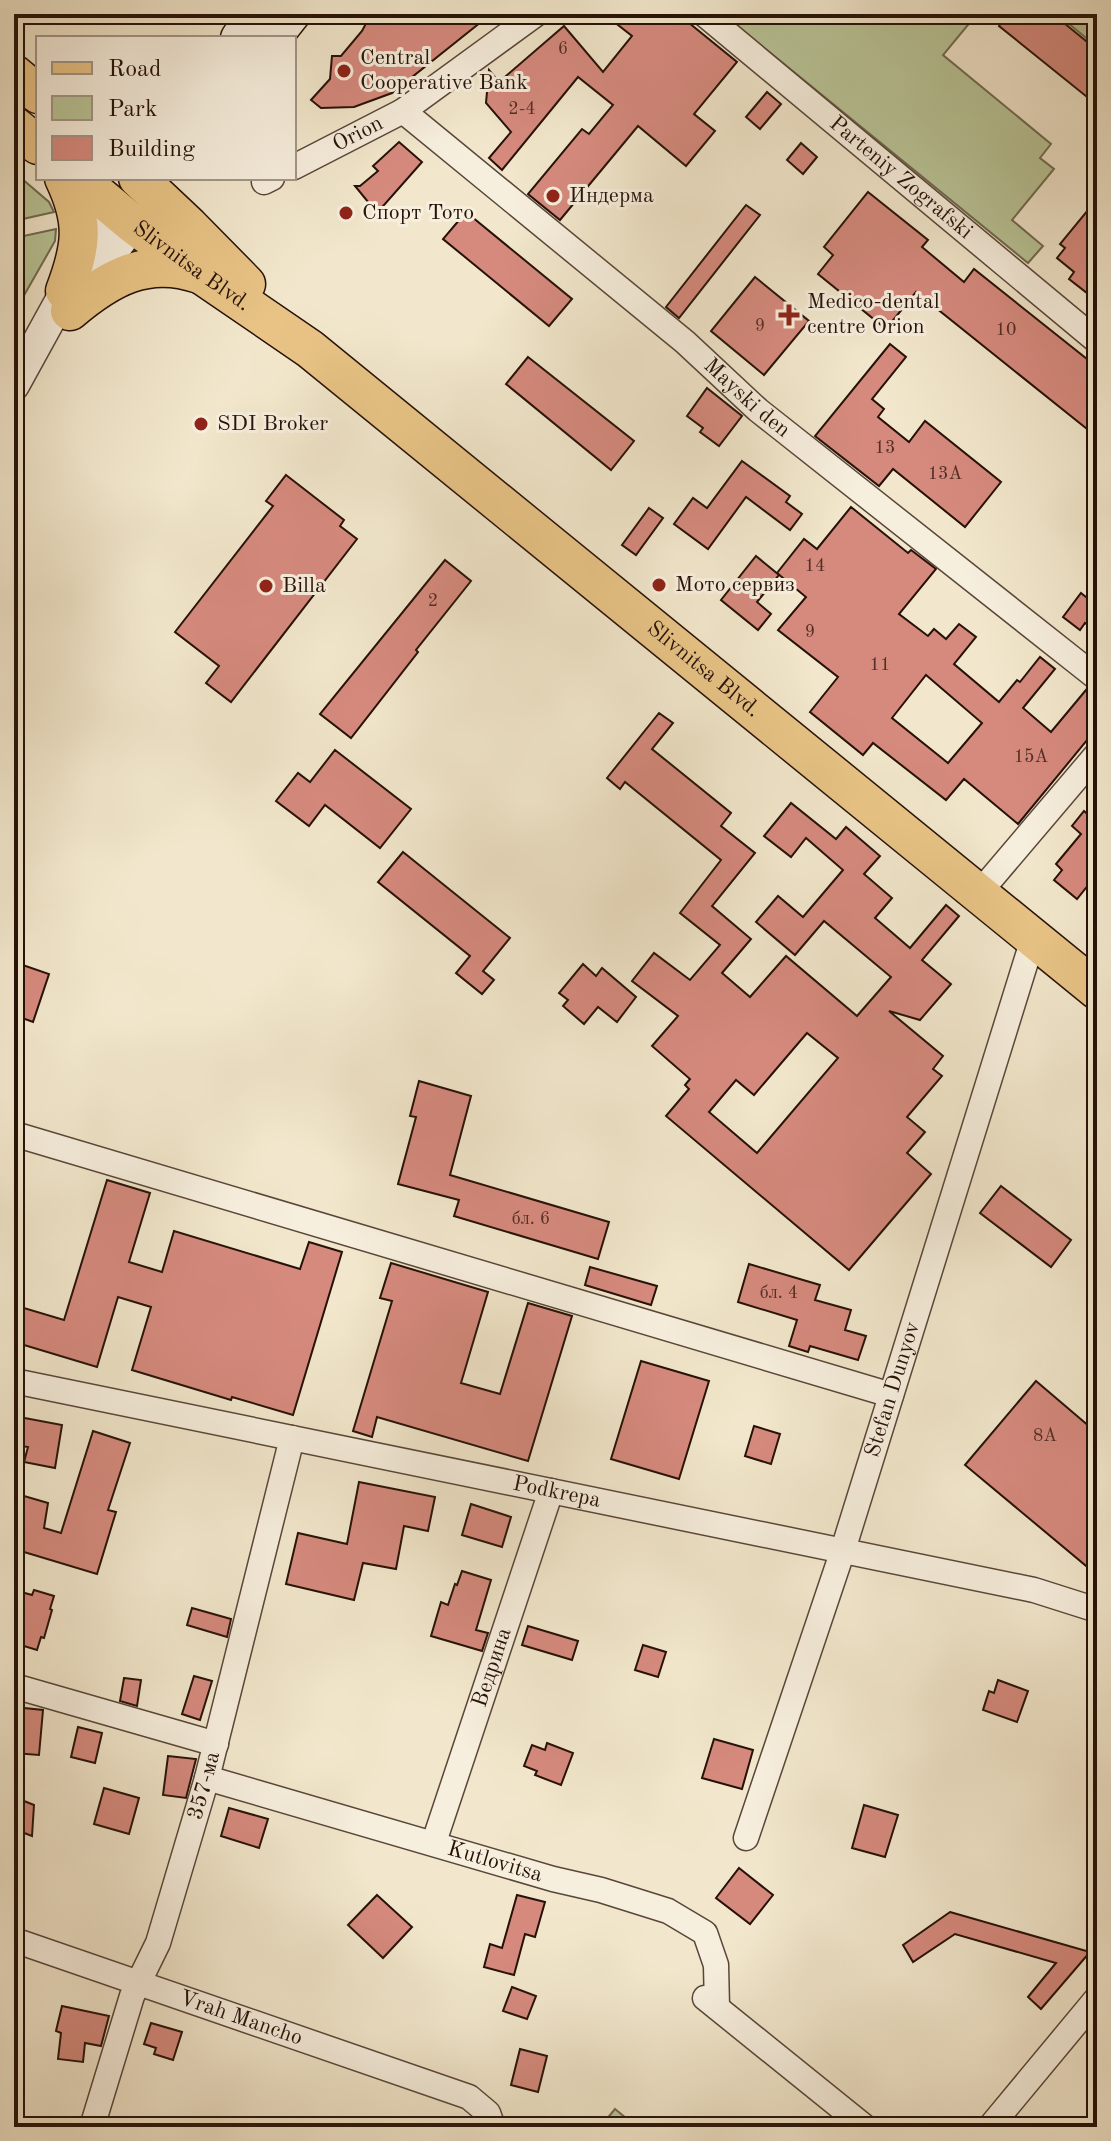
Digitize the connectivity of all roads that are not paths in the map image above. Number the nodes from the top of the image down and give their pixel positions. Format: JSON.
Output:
{"nodes":[{"id":1,"x":254,"y":14,"type":"edge"},
{"id":2,"x":293,"y":14,"type":"edge"},
{"id":3,"x":536,"y":14,"type":"edge"},
{"id":4,"x":704,"y":14,"type":"edge"},
{"id":5,"x":239,"y":36,"type":"edge"},
{"id":6,"x":276,"y":36,"type":"edge"},
{"id":7,"x":14,"y":74,"type":"edge"},
{"id":8,"x":36,"y":92,"type":"edge"},
{"id":9,"x":403,"y":111,"type":"junction"},
{"id":10,"x":14,"y":126,"type":"edge"},
{"id":11,"x":36,"y":143,"type":"edge"},
{"id":12,"x":296,"y":166,"type":"edge"},
{"id":13,"x":65,"y":180,"type":"edge"},
{"id":14,"x":80,"y":180,"type":"edge"},
{"id":15,"x":149,"y":182,"type":"edge"},
{"id":16,"x":124,"y":217,"type":"junction"},
{"id":17,"x":202,"y":275,"type":"junction"},
{"id":18,"x":68,"y":301,"type":"junction"},
{"id":19,"x":1095,"y":335,"type":"edge"},
{"id":20,"x":310,"y":349,"type":"junction"},
{"id":21,"x":14,"y":385,"type":"edge"},
{"id":22,"x":1097,"y":678,"type":"edge"},
{"id":23,"x":1097,"y":754,"type":"edge"},
{"id":24,"x":979,"y":893,"type":"junction"},
{"id":25,"x":1033,"y":939,"type":"junction"},
{"id":26,"x":1097,"y":990,"type":"edge"},
{"id":27,"x":14,"y":1134,"type":"edge"},
{"id":28,"x":14,"y":1381,"type":"edge"},
{"id":29,"x":891,"y":1395,"type":"junction"},
{"id":30,"x":292,"y":1438,"type":"junction"},
{"id":31,"x":551,"y":1491,"type":"junction"},
{"id":32,"x":843,"y":1550,"type":"junction"},
{"id":33,"x":1097,"y":1610,"type":"edge"},
{"id":34,"x":14,"y":1686,"type":"edge"},
{"id":35,"x":216,"y":1744,"type":"junction"},
{"id":36,"x":207,"y":1778,"type":"junction"},
{"id":37,"x":746,"y":1838,"type":"dead end"},
{"id":38,"x":434,"y":1842,"type":"junction"},
{"id":39,"x":14,"y":1940,"type":"edge"},
{"id":40,"x":138,"y":1984,"type":"junction"},
{"id":41,"x":1097,"y":1998,"type":"edge"},
{"id":42,"x":92,"y":2127,"type":"edge"},
{"id":43,"x":493,"y":2127,"type":"edge"},
{"id":44,"x":865,"y":2127,"type":"edge"},
{"id":45,"x":990,"y":2127,"type":"edge"}],
"edges":[{"from":1,"to":5,"type":"main road"},
{"from":2,"to":6,"type":"main road"},
{"from":3,"to":9,"type":"street","name":"Orion"},
{"from":4,"to":19,"type":"street","name":"Parteniy Zografski"},
{"from":7,"to":8,"type":"main road"},
{"from":9,"to":12,"type":"street","name":"Orion"},
{"from":9,"to":22,"type":"street","name":"Mayski den"},
{"from":10,"to":11,"type":"main road"},
{"from":13,"to":18,"type":"main road"},
{"from":14,"to":16,"type":"main road","name":"Slivnitsa Blvd."},
{"from":15,"to":16,"type":"main road"},
{"from":15,"to":20,"type":"main road","name":"Slivnitsa Blvd."},
{"from":16,"to":17,"type":"main road","name":"Slivnitsa Blvd."},
{"from":16,"to":18,"type":"street"},
{"from":17,"to":18,"type":"main road"},
{"from":17,"to":20,"type":"main road","name":"Slivnitsa Blvd."},
{"from":18,"to":21,"type":"street"},
{"from":20,"to":24,"type":"main road","name":"Slivnitsa Blvd."},
{"from":23,"to":24,"type":"street"},
{"from":24,"to":25,"type":"main road","name":"Slivnitsa Blvd."},
{"from":25,"to":26,"type":"main road","name":"Slivnitsa Blvd."},
{"from":25,"to":29,"type":"street","name":"Stefan Dunyov"},
{"from":27,"to":29,"type":"street"},
{"from":28,"to":30,"type":"street","name":"Podkrepa"},
{"from":29,"to":32,"type":"street","name":"Stefan Dunyov"},
{"from":30,"to":31,"type":"street","name":"Podkrepa"},
{"from":30,"to":35,"type":"street","name":"357-ма"},
{"from":31,"to":32,"type":"street","name":"Podkrepa"},
{"from":31,"to":38,"type":"street","name":"Ведрина"},
{"from":32,"to":33,"type":"street","name":"Podkrepa"},
{"from":32,"to":37,"type":"street","name":"Stefan Dunyov"},
{"from":34,"to":35,"type":"street"},
{"from":35,"to":36,"type":"street","name":"357-ма"},
{"from":36,"to":38,"type":"street","name":"Kutlovitsa"},
{"from":36,"to":40,"type":"street","name":"357-ма"},
{"from":38,"to":44,"type":"street","name":"Kutlovitsa"},
{"from":39,"to":40,"type":"street","name":"Vrah Mancho"},
{"from":40,"to":42,"type":"street","name":"357-ма"},
{"from":40,"to":43,"type":"street","name":"Vrah Mancho"},
{"from":41,"to":45,"type":"street"}]}
